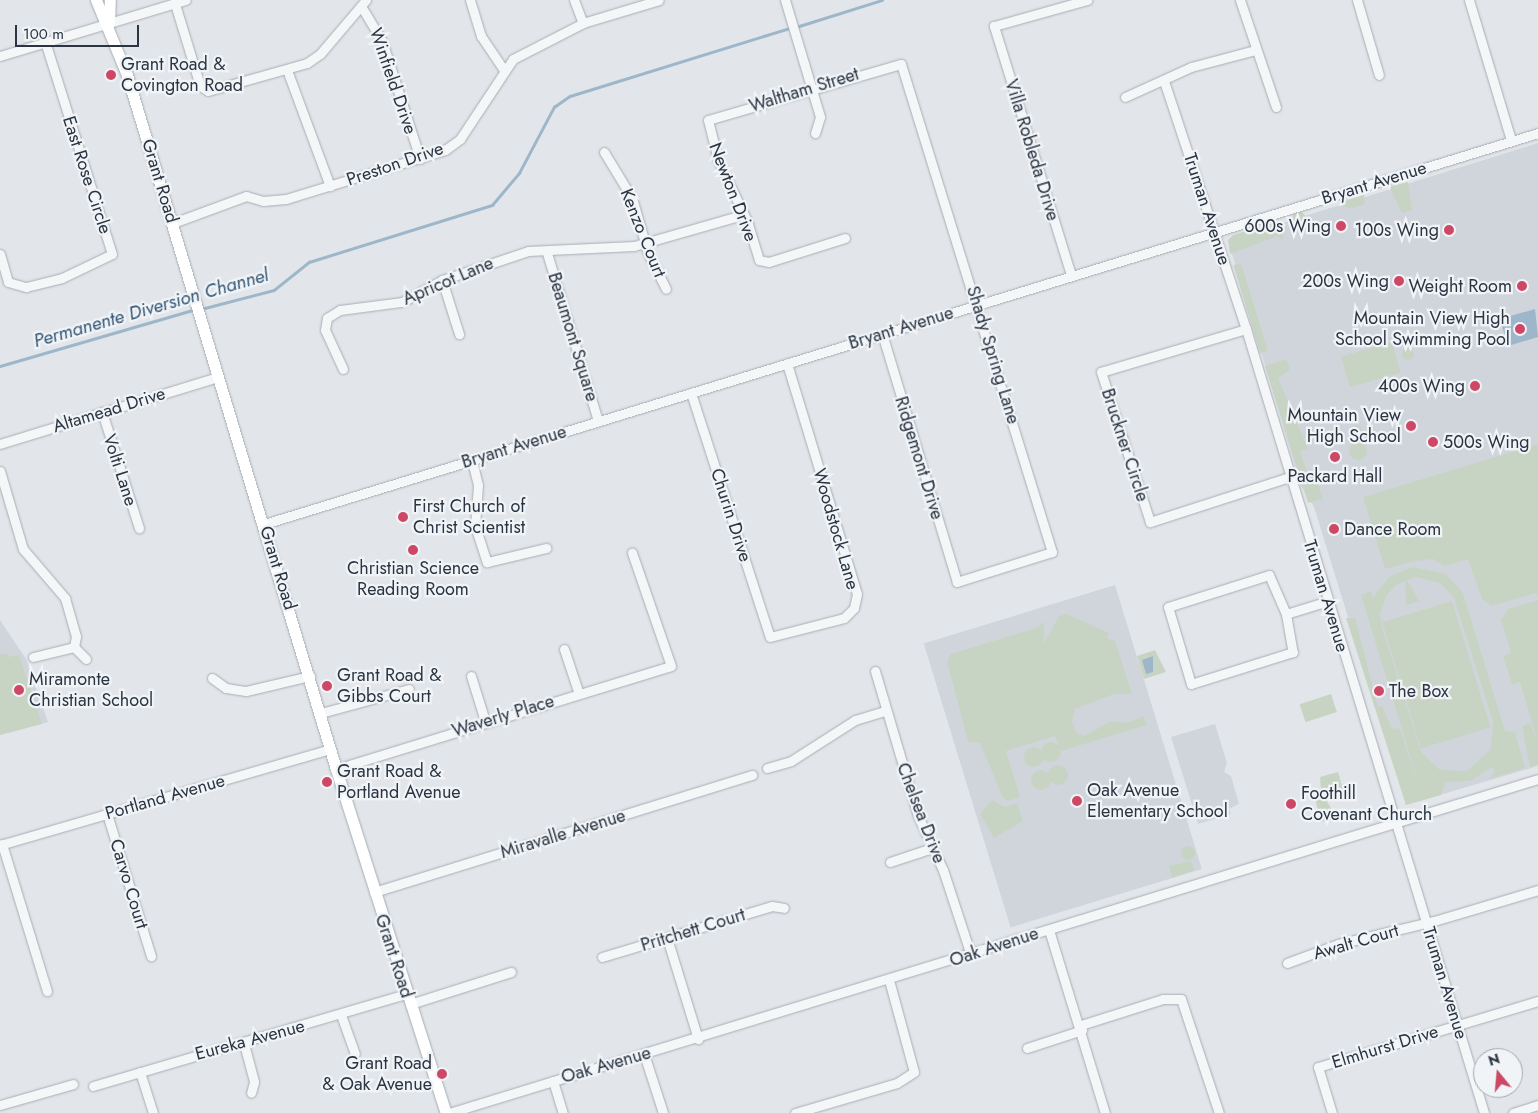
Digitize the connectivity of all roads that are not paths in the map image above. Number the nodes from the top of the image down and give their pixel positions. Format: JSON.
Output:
{"nodes":[{"id":1,"x":96,"y":0,"type":"edge"},
{"id":2,"x":110,"y":0,"type":"edge"},
{"id":3,"x":186,"y":0,"type":"edge"},
{"id":4,"x":470,"y":0,"type":"edge"},
{"id":5,"x":574,"y":0,"type":"edge"},
{"id":6,"x":659,"y":0,"type":"edge"},
{"id":7,"x":785,"y":0,"type":"edge"},
{"id":8,"x":1087,"y":0,"type":"edge"},
{"id":9,"x":1240,"y":0,"type":"edge"},
{"id":10,"x":1357,"y":0,"type":"edge"},
{"id":11,"x":1469,"y":0,"type":"edge"},
{"id":12,"x":364,"y":3,"type":"edge"},
{"id":13,"x":175,"y":4,"type":"junction"},
{"id":14,"x":583,"y":23,"type":"junction"},
{"id":15,"x":109,"y":24,"type":"junction"},
{"id":16,"x":46,"y":42,"type":"junction"},
{"id":17,"x":1255,"y":50,"type":"junction"},
{"id":18,"x":0,"y":56,"type":"edge"},
{"id":19,"x":901,"y":64,"type":"joint"},
{"id":20,"x":504,"y":68,"type":"junction"},
{"id":21,"x":287,"y":70,"type":"junction"},
{"id":22,"x":1380,"y":75,"type":"dead end"},
{"id":23,"x":1164,"y":81,"type":"junction"},
{"id":24,"x":811,"y":88,"type":"junction"},
{"id":25,"x":1125,"y":97,"type":"dead end"},
{"id":26,"x":1276,"y":107,"type":"dead end"},
{"id":27,"x":708,"y":120,"type":"joint"},
{"id":28,"x":815,"y":133,"type":"dead end"},
{"id":29,"x":1538,"y":133,"type":"edge"},
{"id":30,"x":1511,"y":140,"type":"junction"},
{"id":31,"x":604,"y":152,"type":"dead end"},
{"id":32,"x":420,"y":159,"type":"junction"},
{"id":33,"x":330,"y":186,"type":"junction"},
{"id":34,"x":742,"y":215,"type":"junction"},
{"id":35,"x":173,"y":223,"type":"junction"},
{"id":36,"x":1215,"y":232,"type":"junction"},
{"id":37,"x":845,"y":238,"type":"dead end"},
{"id":38,"x":645,"y":243,"type":"junction"},
{"id":39,"x":548,"y":253,"type":"junction"},
{"id":40,"x":0,"y":254,"type":"edge"},
{"id":41,"x":1071,"y":275,"type":"junction"},
{"id":42,"x":442,"y":280,"type":"junction"},
{"id":43,"x":666,"y":289,"type":"dead end"},
{"id":44,"x":977,"y":305,"type":"junction"},
{"id":45,"x":1246,"y":329,"type":"junction"},
{"id":46,"x":459,"y":334,"type":"dead end"},
{"id":47,"x":882,"y":334,"type":"junction"},
{"id":48,"x":787,"y":363,"type":"junction"},
{"id":49,"x":343,"y":369,"type":"dead end"},
{"id":50,"x":218,"y":378,"type":"junction"},
{"id":51,"x":691,"y":393,"type":"junction"},
{"id":52,"x":102,"y":412,"type":"junction"},
{"id":53,"x":598,"y":421,"type":"junction"},
{"id":54,"x":0,"y":444,"type":"edge"},
{"id":55,"x":472,"y":461,"type":"junction"},
{"id":56,"x":0,"y":471,"type":"edge"},
{"id":57,"x":1290,"y":477,"type":"junction"},
{"id":58,"x":264,"y":524,"type":"junction"},
{"id":59,"x":139,"y":528,"type":"dead end"},
{"id":60,"x":546,"y":548,"type":"dead end"},
{"id":61,"x":632,"y":553,"type":"dead end"},
{"id":62,"x":957,"y":582,"type":"joint"},
{"id":63,"x":1328,"y":601,"type":"junction"},
{"id":64,"x":1286,"y":614,"type":"junction"},
{"id":65,"x":770,"y":638,"type":"joint"},
{"id":66,"x":74,"y":647,"type":"junction"},
{"id":67,"x":564,"y":649,"type":"dead end"},
{"id":68,"x":33,"y":657,"type":"dead end"},
{"id":69,"x":86,"y":659,"type":"dead end"},
{"id":70,"x":875,"y":671,"type":"dead end"},
{"id":71,"x":310,"y":676,"type":"junction"},
{"id":72,"x":472,"y":676,"type":"dead end"},
{"id":73,"x":212,"y":678,"type":"dead end"},
{"id":74,"x":410,"y":689,"type":"dead end"},
{"id":75,"x":578,"y":694,"type":"junction"},
{"id":76,"x":885,"y":711,"type":"junction"},
{"id":77,"x":321,"y":713,"type":"junction"},
{"id":78,"x":485,"y":721,"type":"junction"},
{"id":79,"x":330,"y":749,"type":"junction"},
{"id":80,"x":767,"y":768,"type":"dead end"},
{"id":81,"x":336,"y":769,"type":"junction"},
{"id":82,"x":752,"y":775,"type":"dead end"},
{"id":83,"x":1538,"y":779,"type":"edge"},
{"id":84,"x":107,"y":814,"type":"junction"},
{"id":85,"x":1395,"y":823,"type":"junction"},
{"id":86,"x":1,"y":844,"type":"edge"},
{"id":87,"x":932,"y":848,"type":"junction"},
{"id":88,"x":890,"y":862,"type":"dead end"},
{"id":89,"x":1538,"y":890,"type":"edge"},
{"id":90,"x":374,"y":892,"type":"junction"},
{"id":91,"x":784,"y":908,"type":"dead end"},
{"id":92,"x":1426,"y":923,"type":"junction"},
{"id":93,"x":1049,"y":930,"type":"junction"},
{"id":94,"x":667,"y":938,"type":"junction"},
{"id":95,"x":971,"y":954,"type":"junction"},
{"id":96,"x":151,"y":956,"type":"dead end"},
{"id":97,"x":602,"y":957,"type":"dead end"},
{"id":98,"x":1287,"y":963,"type":"dead end"},
{"id":99,"x":511,"y":972,"type":"dead end"},
{"id":100,"x":889,"y":980,"type":"junction"},
{"id":101,"x":47,"y":992,"type":"dead end"},
{"id":102,"x":408,"y":999,"type":"junction"},
{"id":103,"x":1538,"y":1001,"type":"edge"},
{"id":104,"x":341,"y":1015,"type":"junction"},
{"id":105,"x":1458,"y":1026,"type":"junction"},
{"id":106,"x":1081,"y":1027,"type":"junction"},
{"id":107,"x":698,"y":1039,"type":"junction"},
{"id":108,"x":244,"y":1044,"type":"junction"},
{"id":109,"x":1027,"y":1048,"type":"dead end"},
{"id":110,"x":355,"y":1054,"type":"dead end"},
{"id":111,"x":644,"y":1054,"type":"junction"},
{"id":112,"x":140,"y":1072,"type":"junction"},
{"id":113,"x":553,"y":1081,"type":"junction"},
{"id":114,"x":73,"y":1084,"type":"dead end"},
{"id":115,"x":93,"y":1086,"type":"dead end"},
{"id":116,"x":252,"y":1093,"type":"dead end"},
{"id":117,"x":0,"y":1105,"type":"edge"},
{"id":118,"x":1538,"y":1106,"type":"edge"},
{"id":119,"x":153,"y":1113,"type":"edge"},
{"id":120,"x":447,"y":1113,"type":"edge"},
{"id":121,"x":563,"y":1113,"type":"edge"},
{"id":122,"x":663,"y":1113,"type":"edge"},
{"id":123,"x":795,"y":1113,"type":"edge"},
{"id":124,"x":1105,"y":1113,"type":"edge"},
{"id":125,"x":1220,"y":1113,"type":"edge"},
{"id":126,"x":1332,"y":1113,"type":"edge"},
{"id":127,"x":1484,"y":1113,"type":"edge"},
{"id":128,"x":1513,"y":1113,"type":"edge"}],
"edges":[{"from":1,"to":15,"type":"main road","name":"Grant Road"},
{"from":2,"to":15,"type":"main road","name":"Grant Road"},
{"from":3,"to":13,"type":"street"},
{"from":4,"to":20,"type":"street"},
{"from":5,"to":14,"type":"street"},
{"from":6,"to":14,"type":"street","name":"Preston Drive"},
{"from":7,"to":24,"type":"street"},
{"from":8,"to":41,"type":"street","name":"Villa Robleda Drive"},
{"from":9,"to":17,"type":"street"},
{"from":10,"to":22,"type":"street"},
{"from":11,"to":30,"type":"street"},
{"from":12,"to":21,"type":"street"},
{"from":12,"to":32,"type":"street","name":"Winfield Drive"},
{"from":13,"to":15,"type":"street"},
{"from":13,"to":21,"type":"street"},
{"from":14,"to":20,"type":"street","name":"Preston Drive"},
{"from":15,"to":16,"type":"street"},
{"from":15,"to":35,"type":"main road","name":"Grant Road"},
{"from":16,"to":18,"type":"street"},
{"from":16,"to":40,"type":"street","name":"East Rose Circle"},
{"from":17,"to":23,"type":"street"},
{"from":17,"to":26,"type":"street"},
{"from":19,"to":24,"type":"street","name":"Waltham Street"},
{"from":19,"to":44,"type":"street","name":"Shady Spring Lane"},
{"from":20,"to":32,"type":"street","name":"Preston Drive"},
{"from":21,"to":33,"type":"street"},
{"from":23,"to":25,"type":"street"},
{"from":23,"to":36,"type":"street","name":"Truman Avenue"},
{"from":24,"to":27,"type":"street","name":"Waltham Street"},
{"from":24,"to":28,"type":"street"},
{"from":27,"to":34,"type":"street","name":"Newton Drive"},
{"from":29,"to":30,"type":"street","name":"Bryant Avenue"},
{"from":30,"to":36,"type":"street","name":"Bryant Avenue"},
{"from":31,"to":38,"type":"street","name":"Kenzo Court"},
{"from":32,"to":33,"type":"street","name":"Preston Drive"},
{"from":33,"to":35,"type":"street","name":"Preston Drive"},
{"from":34,"to":37,"type":"street","name":"Newton Drive"},
{"from":34,"to":38,"type":"street","name":"Apricot Lane"},
{"from":35,"to":50,"type":"main road","name":"Grant Road"},
{"from":36,"to":41,"type":"street","name":"Bryant Avenue"},
{"from":36,"to":45,"type":"street","name":"Truman Avenue"},
{"from":38,"to":39,"type":"street","name":"Apricot Lane"},
{"from":38,"to":43,"type":"street","name":"Kenzo Court"},
{"from":39,"to":42,"type":"street","name":"Apricot Lane"},
{"from":39,"to":53,"type":"street","name":"Beaumont Square"},
{"from":41,"to":44,"type":"street","name":"Bryant Avenue"},
{"from":42,"to":46,"type":"street"},
{"from":42,"to":49,"type":"street","name":"Apricot Lane"},
{"from":44,"to":47,"type":"street","name":"Bryant Avenue"},
{"from":44,"to":62,"type":"street","name":"Shady Spring Lane"},
{"from":45,"to":57,"type":"street","name":"Truman Avenue"},
{"from":45,"to":57,"type":"street","name":"Bruckner Circle"},
{"from":47,"to":48,"type":"street","name":"Bryant Avenue"},
{"from":47,"to":62,"type":"street","name":"Ridgemont Drive"},
{"from":48,"to":51,"type":"street","name":"Bryant Avenue"},
{"from":48,"to":65,"type":"street","name":"Woodstock Lane"},
{"from":50,"to":52,"type":"street","name":"Altamead Drive"},
{"from":50,"to":58,"type":"main road","name":"Grant Road"},
{"from":51,"to":53,"type":"street","name":"Bryant Avenue"},
{"from":51,"to":65,"type":"street","name":"Churin Drive"},
{"from":52,"to":54,"type":"street","name":"Altamead Drive"},
{"from":52,"to":59,"type":"street","name":"Volti Lane"},
{"from":53,"to":55,"type":"street","name":"Bryant Avenue"},
{"from":55,"to":58,"type":"street","name":"Bryant Avenue"},
{"from":55,"to":60,"type":"street"},
{"from":56,"to":66,"type":"street"},
{"from":57,"to":63,"type":"street","name":"Truman Avenue"},
{"from":58,"to":71,"type":"main road","name":"Grant Road"},
{"from":61,"to":75,"type":"street","name":"Waverly Place"},
{"from":63,"to":64,"type":"street"},
{"from":63,"to":85,"type":"street","name":"Truman Avenue"},
{"from":64,"to":64,"type":"street"},
{"from":66,"to":68,"type":"street"},
{"from":66,"to":69,"type":"street"},
{"from":67,"to":75,"type":"street"},
{"from":70,"to":76,"type":"street","name":"Chelsea Drive"},
{"from":71,"to":73,"type":"street"},
{"from":71,"to":77,"type":"main road","name":"Grant Road"},
{"from":72,"to":78,"type":"street"},
{"from":74,"to":77,"type":"street"},
{"from":75,"to":78,"type":"street","name":"Waverly Place"},
{"from":76,"to":80,"type":"street"},
{"from":76,"to":87,"type":"street","name":"Chelsea Drive"},
{"from":77,"to":79,"type":"main road","name":"Grant Road"},
{"from":78,"to":81,"type":"street","name":"Waverly Place"},
{"from":79,"to":81,"type":"main road","name":"Grant Road"},
{"from":79,"to":84,"type":"street","name":"Portland Avenue"},
{"from":81,"to":90,"type":"main road","name":"Grant Road"},
{"from":82,"to":90,"type":"street","name":"Miravalle Avenue"},
{"from":83,"to":85,"type":"street","name":"Oak Avenue"},
{"from":84,"to":86,"type":"street","name":"Portland Avenue"},
{"from":84,"to":96,"type":"street","name":"Carvo Court"},
{"from":85,"to":92,"type":"street","name":"Truman Avenue"},
{"from":85,"to":93,"type":"street","name":"Oak Avenue"},
{"from":86,"to":101,"type":"street"},
{"from":87,"to":88,"type":"street"},
{"from":87,"to":95,"type":"street","name":"Chelsea Drive"},
{"from":89,"to":92,"type":"street","name":"Awalt Court"},
{"from":90,"to":102,"type":"main road","name":"Grant Road"},
{"from":91,"to":94,"type":"street","name":"Pritchett Court"},
{"from":92,"to":98,"type":"street","name":"Awalt Court"},
{"from":92,"to":105,"type":"street","name":"Truman Avenue"},
{"from":93,"to":95,"type":"street","name":"Oak Avenue"},
{"from":93,"to":106,"type":"street"},
{"from":94,"to":97,"type":"street","name":"Pritchett Court"},
{"from":94,"to":107,"type":"street"},
{"from":95,"to":100,"type":"street","name":"Oak Avenue"},
{"from":99,"to":102,"type":"street","name":"Eureka Avenue"},
{"from":100,"to":107,"type":"street","name":"Oak Avenue"},
{"from":100,"to":123,"type":"street"},
{"from":102,"to":104,"type":"street","name":"Eureka Avenue"},
{"from":102,"to":120,"type":"main road","name":"Grant Road"},
{"from":103,"to":105,"type":"street","name":"Elmhurst Drive"},
{"from":104,"to":108,"type":"street","name":"Eureka Avenue"},
{"from":104,"to":110,"type":"street"},
{"from":105,"to":126,"type":"street","name":"Elmhurst Drive"},
{"from":105,"to":127,"type":"street","name":"Truman Avenue"},
{"from":106,"to":109,"type":"street"},
{"from":106,"to":124,"type":"street"},
{"from":106,"to":125,"type":"street"},
{"from":107,"to":111,"type":"street","name":"Oak Avenue"},
{"from":108,"to":112,"type":"street","name":"Eureka Avenue"},
{"from":108,"to":116,"type":"street"},
{"from":111,"to":113,"type":"street","name":"Oak Avenue"},
{"from":111,"to":122,"type":"street"},
{"from":112,"to":115,"type":"street","name":"Eureka Avenue"},
{"from":112,"to":119,"type":"street"},
{"from":113,"to":120,"type":"street","name":"Oak Avenue"},
{"from":113,"to":121,"type":"street"},
{"from":114,"to":117,"type":"street"},
{"from":118,"to":128,"type":"street"}]}
